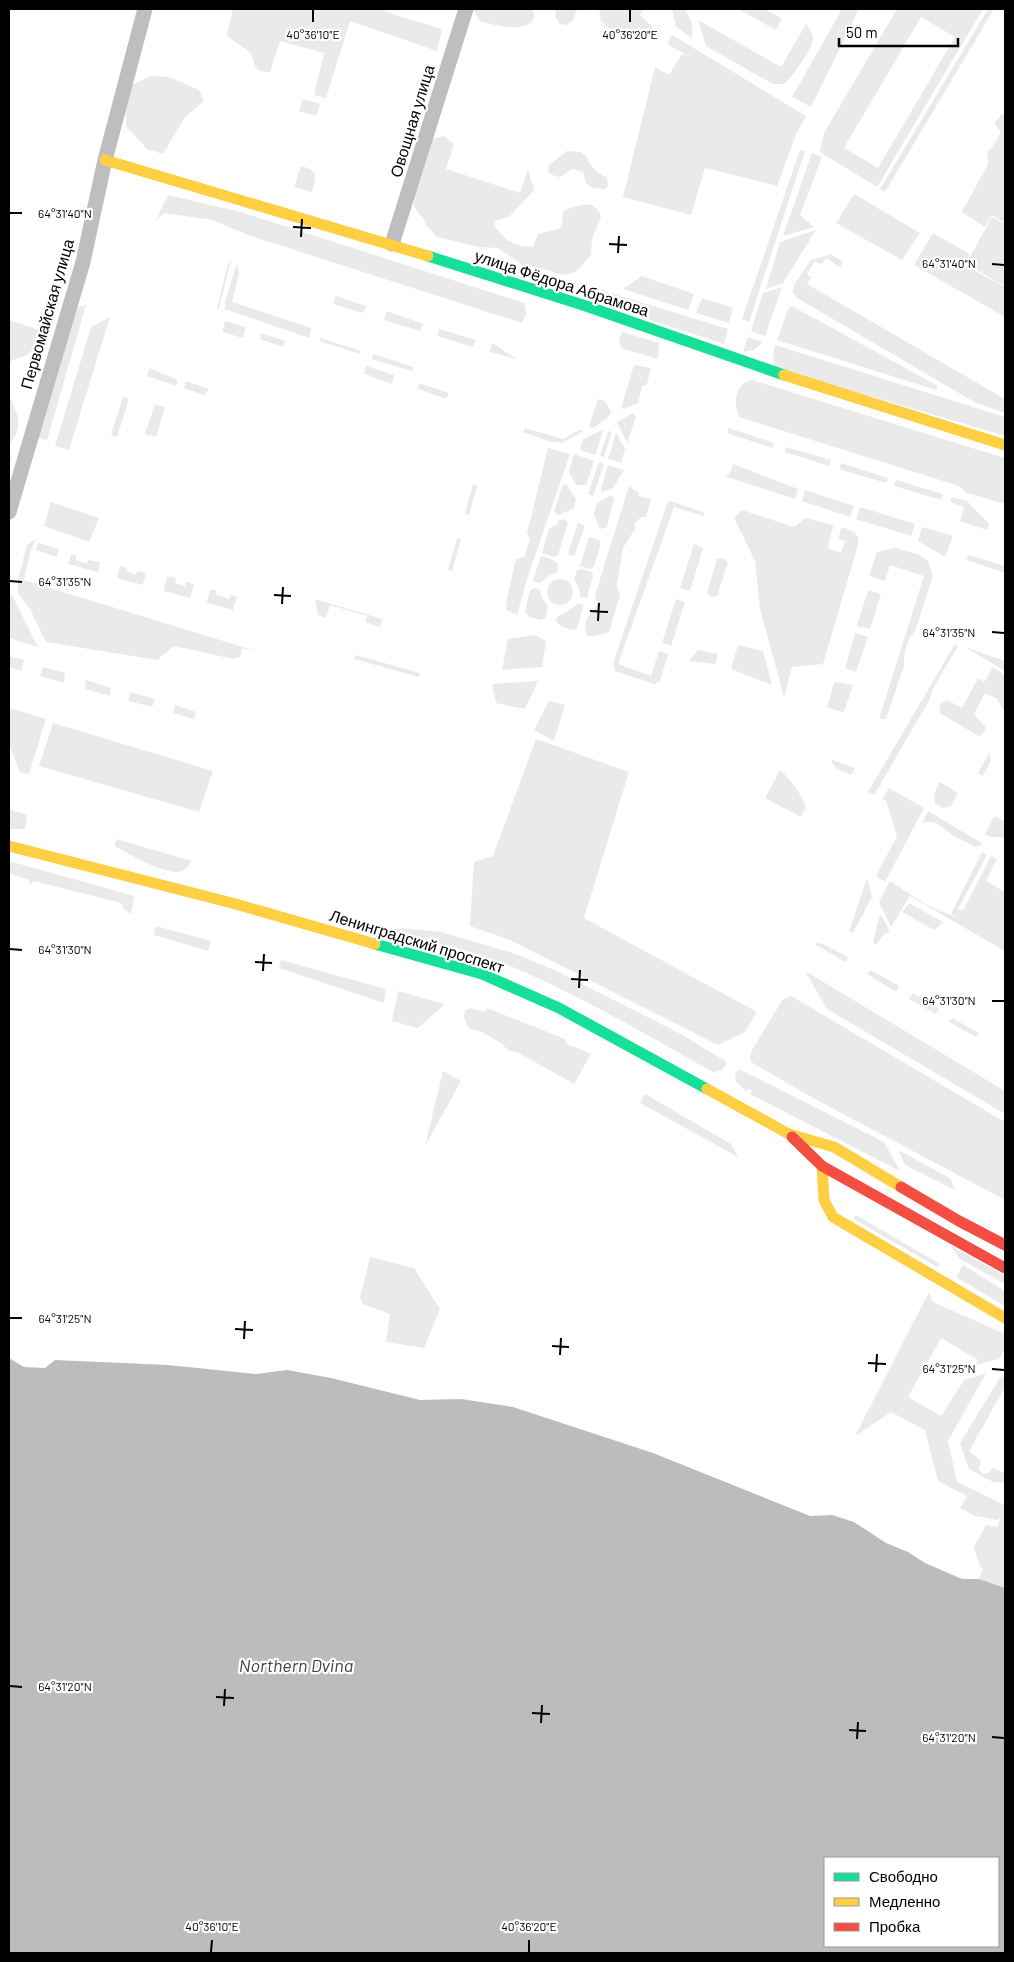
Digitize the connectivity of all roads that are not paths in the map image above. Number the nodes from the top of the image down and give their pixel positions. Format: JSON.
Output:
{"nodes":[{"id":1,"x":145,"y":9,"type":"edge"},
{"id":2,"x":466,"y":9,"type":"edge"},
{"id":3,"x":105,"y":160,"type":"junction"},
{"id":4,"x":392,"y":244,"type":"junction"},
{"id":5,"x":1005,"y":445,"type":"edge"},
{"id":6,"x":9,"y":512,"type":"edge"},
{"id":7,"x":9,"y":846,"type":"edge"},
{"id":8,"x":790,"y":1134,"type":"junction"},
{"id":9,"x":822,"y":1166,"type":"junction"},
{"id":10,"x":1005,"y":1245,"type":"edge"},
{"id":11,"x":1005,"y":1268,"type":"edge"},
{"id":12,"x":1005,"y":1318,"type":"edge"}],
"edges":[{"from":1,"to":3,"type":"street","name":"Первомайская улица"},
{"from":2,"to":4,"type":"street","name":"Овощная улица"},
{"from":3,"to":4,"type":"main road","name":"улица Фёдора Абрамова"},
{"from":3,"to":6,"type":"street","name":"Первомайская улица"},
{"from":4,"to":5,"type":"main road","name":"улица Фёдора Абрамова"},
{"from":7,"to":8,"type":"main road","name":"Ленинградский проспект"},
{"from":8,"to":9,"type":"main road","name":"Ленинградский проспект"},
{"from":8,"to":10,"type":"main road","name":"Ленинградский проспект"},
{"from":9,"to":11,"type":"main road","name":"Ленинградский проспект"},
{"from":9,"to":12,"type":"main road"}]}
